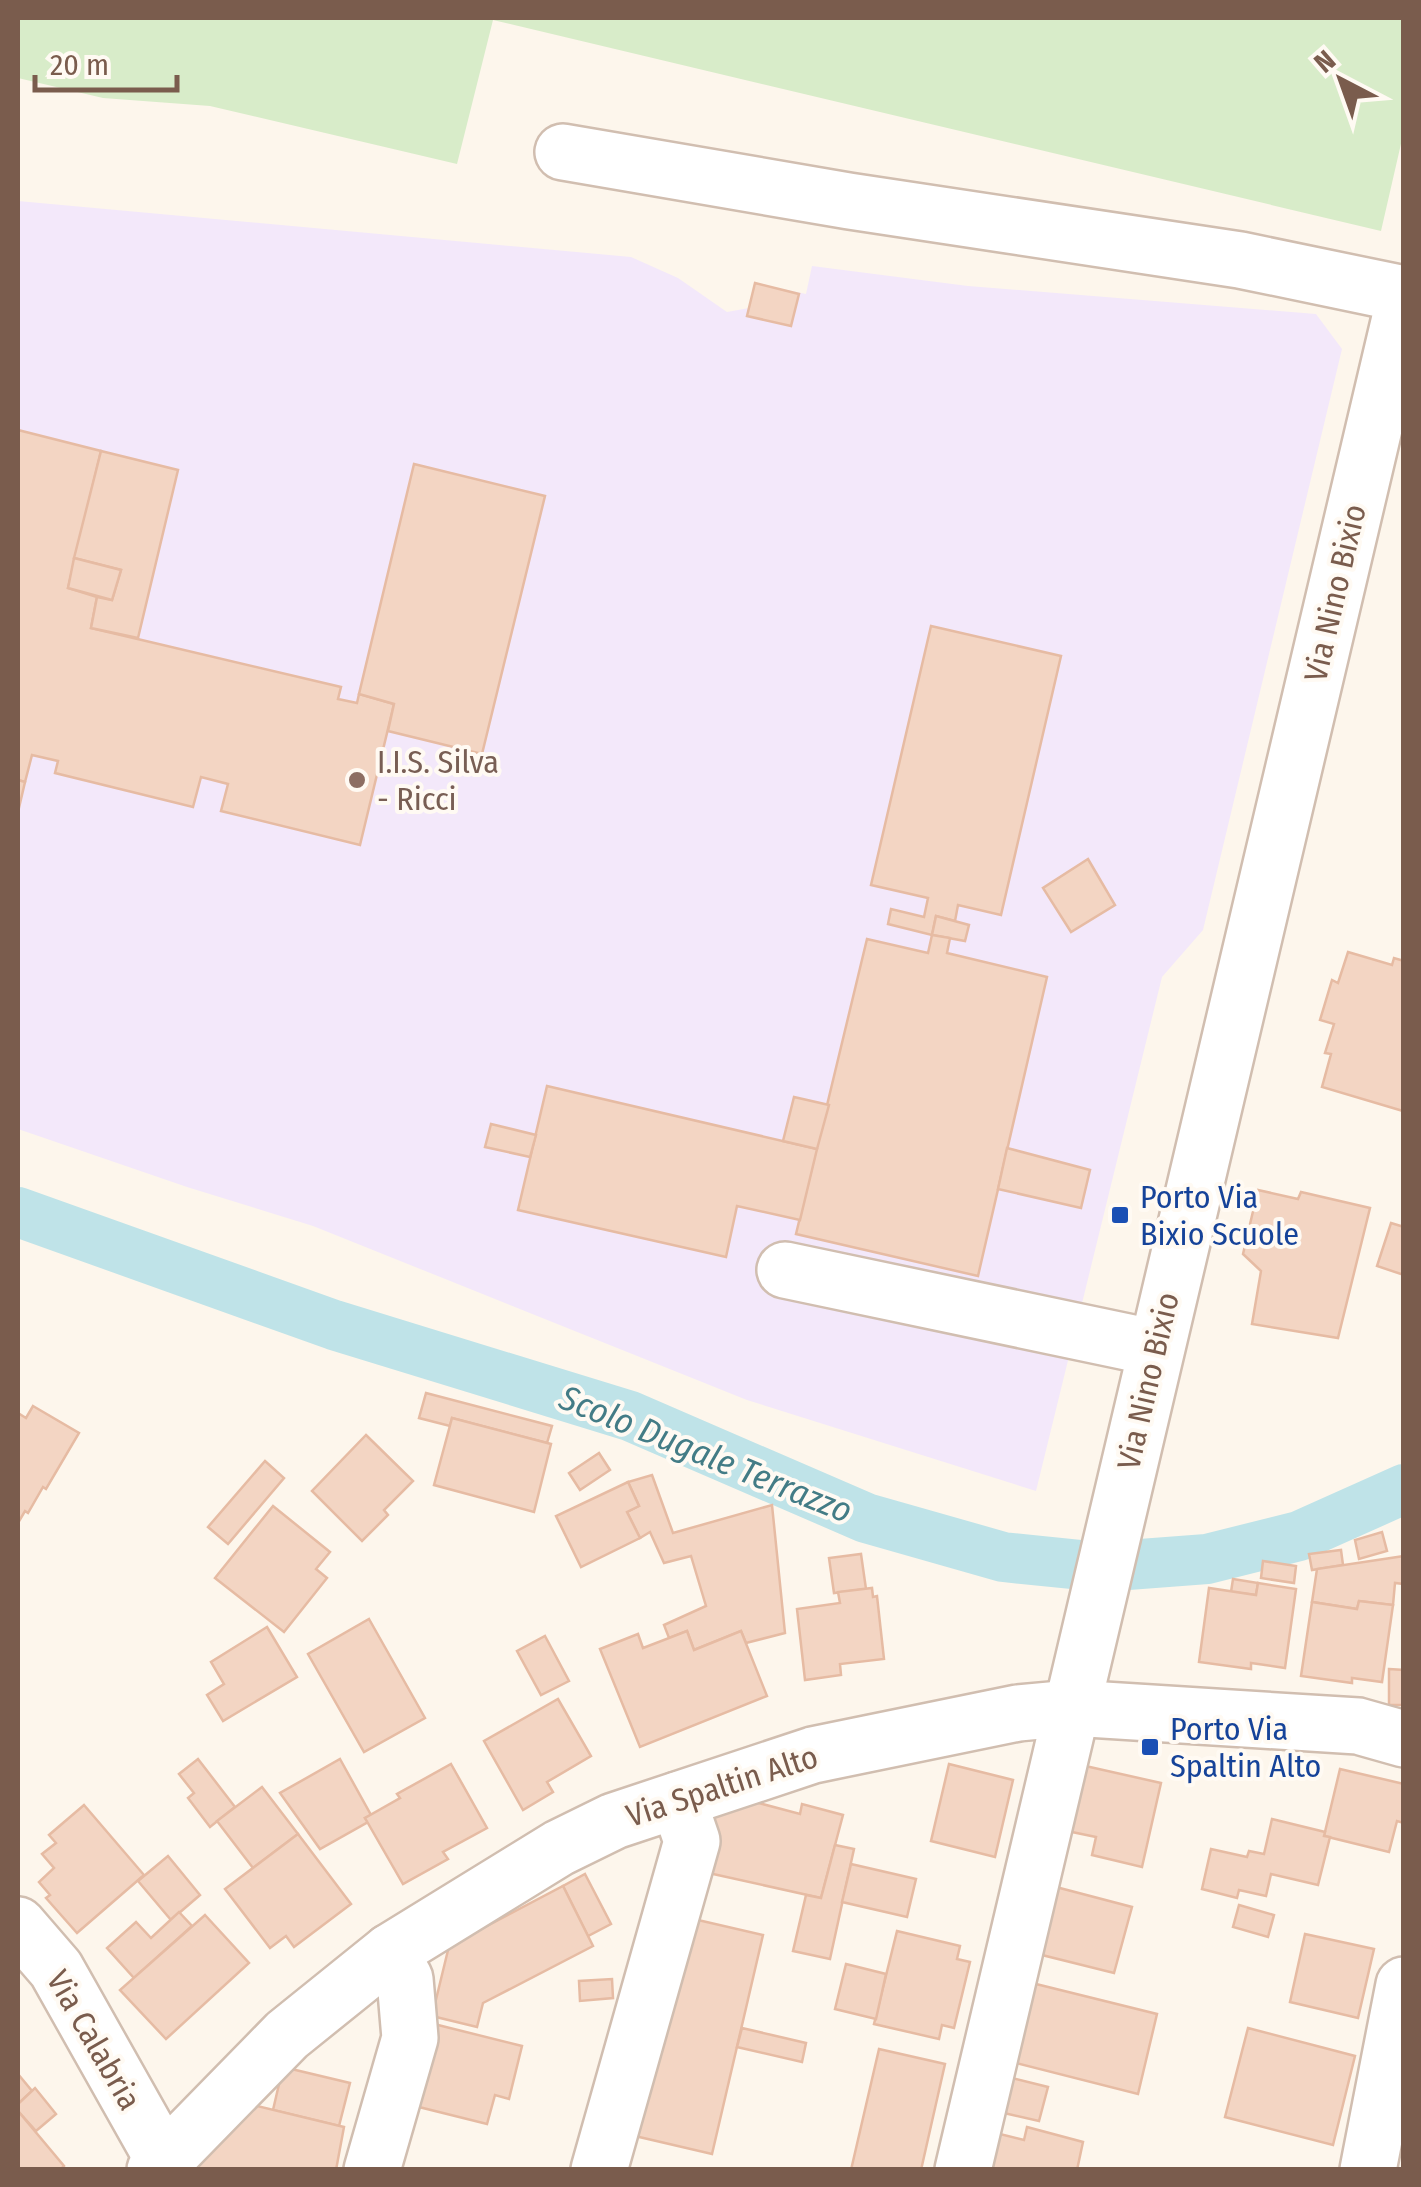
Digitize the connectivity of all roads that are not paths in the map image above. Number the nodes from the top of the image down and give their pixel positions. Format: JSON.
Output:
{"nodes":[{"id":1,"x":563,"y":152,"type":"dead end"},
{"id":2,"x":1404,"y":297,"type":"edge"},
{"id":3,"x":785,"y":1270,"type":"dead end"},
{"id":4,"x":1156,"y":1348,"type":"junction"},
{"id":5,"x":1072,"y":1708,"type":"junction"},
{"id":6,"x":1404,"y":1739,"type":"edge"},
{"id":7,"x":678,"y":1800,"type":"junction"},
{"id":8,"x":18,"y":1925,"type":"edge"},
{"id":9,"x":390,"y":1952,"type":"junction"},
{"id":10,"x":1404,"y":1985,"type":"edge"},
{"id":11,"x":159,"y":2164,"type":"edge"},
{"id":12,"x":372,"y":2170,"type":"edge"},
{"id":13,"x":598,"y":2170,"type":"edge"},
{"id":14,"x":963,"y":2170,"type":"edge"},
{"id":15,"x":1368,"y":2170,"type":"edge"}],
"edges":[{"from":1,"to":2,"type":"street"},
{"from":2,"to":4,"type":"street","name":"Via Nino Bixio"},
{"from":3,"to":4,"type":"street"},
{"from":4,"to":5,"type":"street","name":"Via Nino Bixio"},
{"from":5,"to":6,"type":"street","name":"Via Spaltin Alto"},
{"from":5,"to":7,"type":"street","name":"Via Spaltin Alto"},
{"from":5,"to":14,"type":"street","name":"Via Nino Bixio"},
{"from":7,"to":9,"type":"street","name":"Via Spaltin Alto"},
{"from":7,"to":13,"type":"street"},
{"from":8,"to":11,"type":"street","name":"Via Calabria"},
{"from":9,"to":11,"type":"street","name":"Via Spaltin Alto"},
{"from":9,"to":12,"type":"street"},
{"from":10,"to":15,"type":"street"}]}
